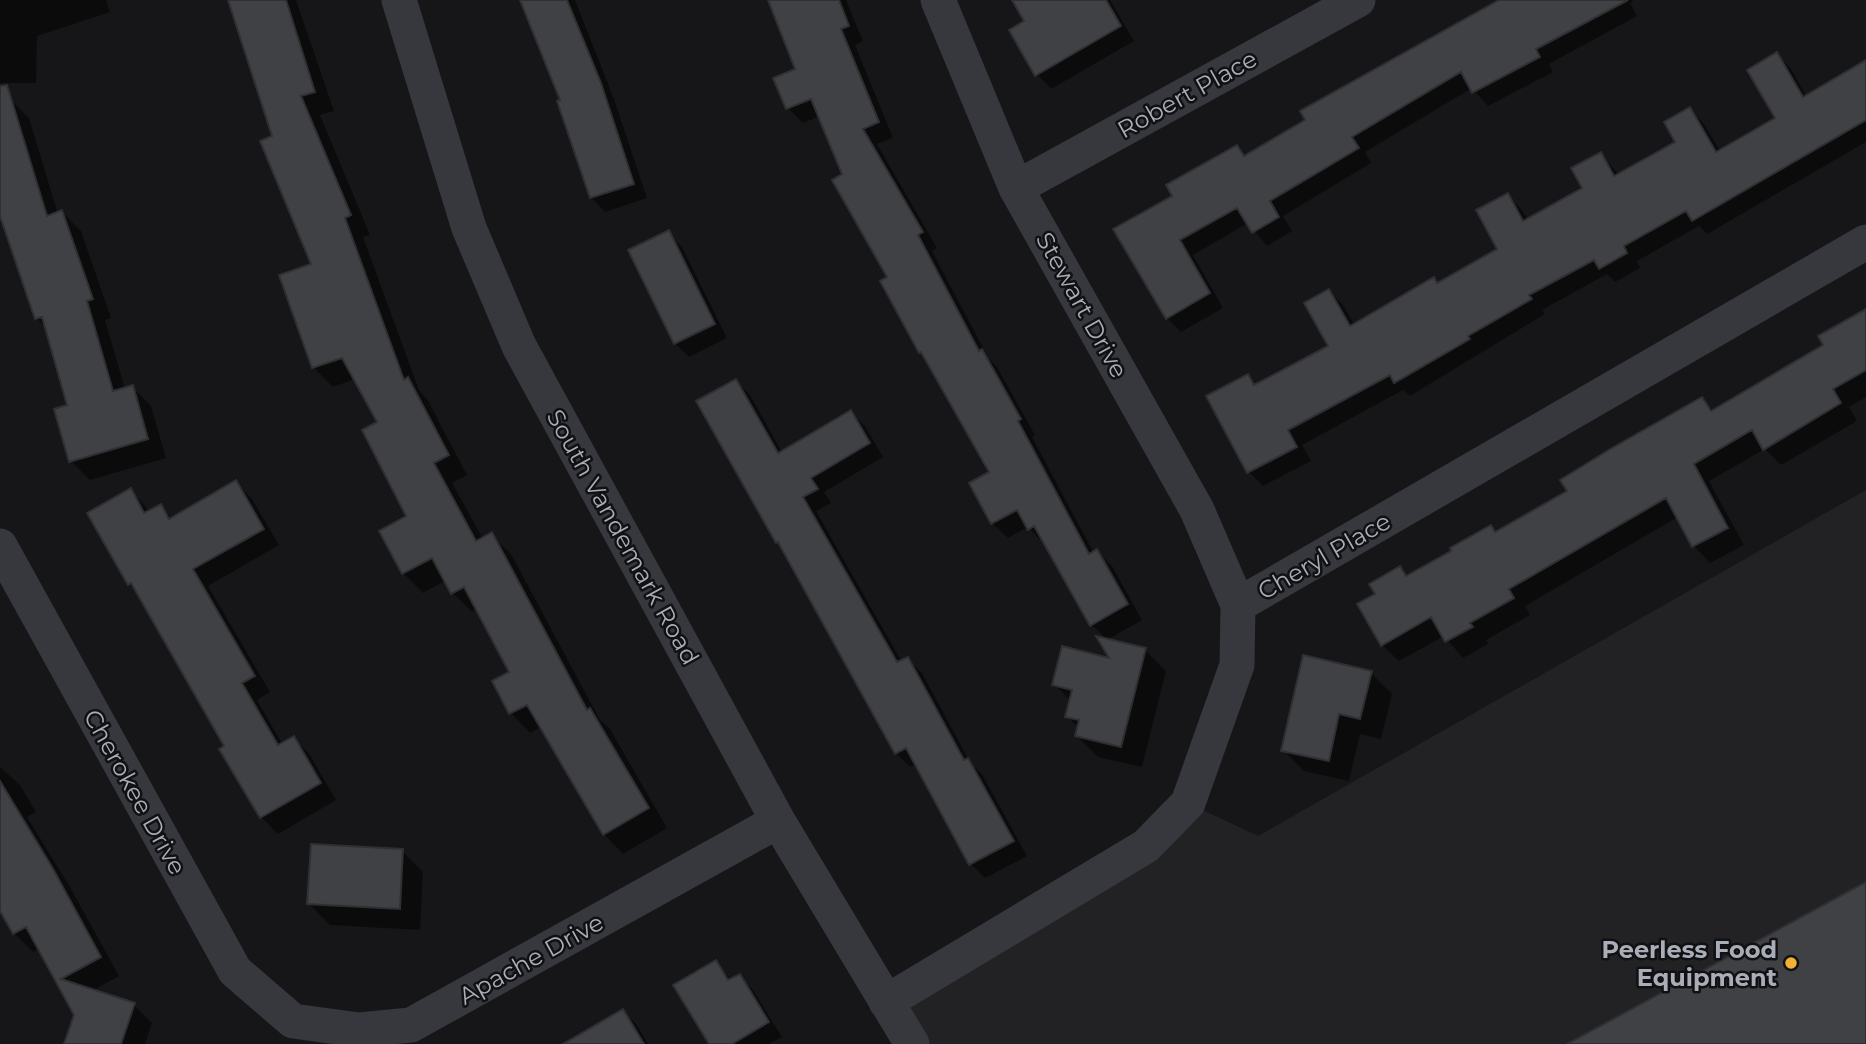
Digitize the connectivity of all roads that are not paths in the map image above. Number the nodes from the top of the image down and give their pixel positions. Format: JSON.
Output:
{"nodes":[{"id":1,"x":399,"y":0,"type":"edge"},
{"id":2,"x":938,"y":0,"type":"edge"},
{"id":3,"x":1357,"y":0,"type":"edge"},
{"id":4,"x":1016,"y":188,"type":"junction"},
{"id":5,"x":1866,"y":242,"type":"edge"},
{"id":6,"x":0,"y":546,"type":"edge"},
{"id":7,"x":1238,"y":605,"type":"junction"},
{"id":8,"x":778,"y":821,"type":"junction"},
{"id":9,"x":886,"y":1002,"type":"junction"},
{"id":10,"x":286,"y":1033,"type":"edge"},
{"id":11,"x":912,"y":1044,"type":"edge"}],
"edges":[{"from":1,"to":8,"type":"street","name":"South Vandemark Road"},
{"from":2,"to":4,"type":"street","name":"Stewart Drive"},
{"from":3,"to":4,"type":"street","name":"Robert Place"},
{"from":4,"to":7,"type":"street","name":"Stewart Drive"},
{"from":5,"to":7,"type":"street","name":"Cheryl Place"},
{"from":6,"to":10,"type":"street","name":"Cherokee Drive"},
{"from":7,"to":9,"type":"street","name":"Cheryl Place"},
{"from":8,"to":9,"type":"street","name":"South Vandemark Road"},
{"from":8,"to":10,"type":"street","name":"Apache Drive"},
{"from":9,"to":11,"type":"street","name":"South Vandemark Road"}]}
